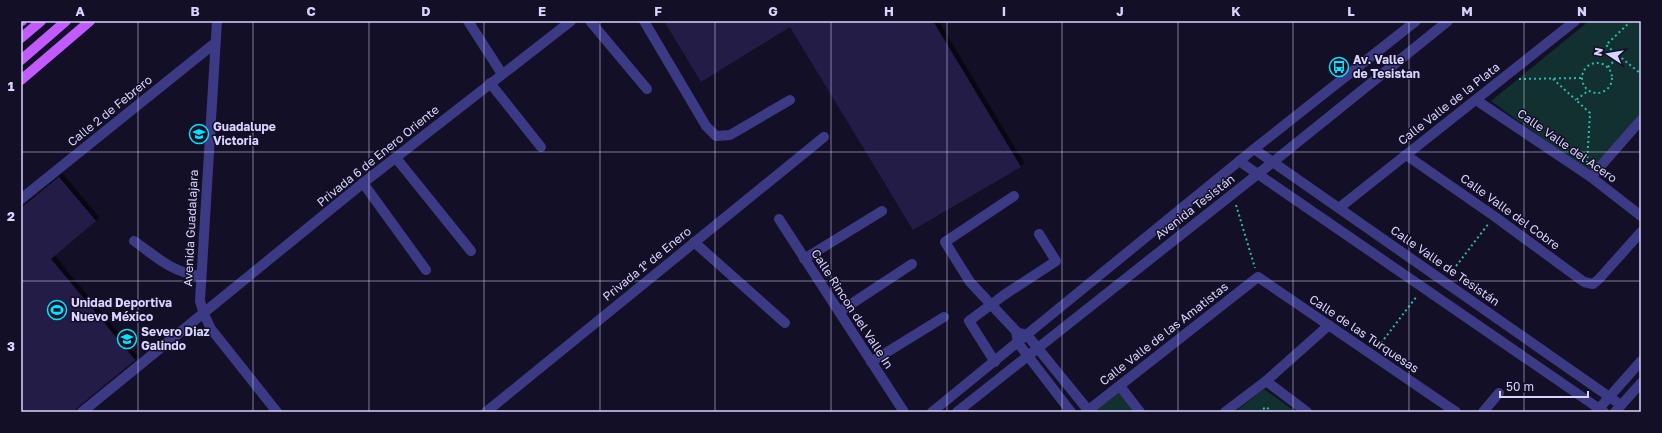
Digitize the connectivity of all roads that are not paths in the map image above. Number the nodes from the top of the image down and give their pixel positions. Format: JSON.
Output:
{"nodes":[{"id":1,"x":41,"y":21,"type":"edge"},
{"id":2,"x":66,"y":21,"type":"edge"},
{"id":3,"x":90,"y":21,"type":"edge"},
{"id":4,"x":217,"y":21,"type":"edge"},
{"id":5,"x":468,"y":21,"type":"edge"},
{"id":6,"x":571,"y":21,"type":"edge"},
{"id":7,"x":590,"y":21,"type":"edge"},
{"id":8,"x":644,"y":21,"type":"edge"},
{"id":9,"x":1416,"y":21,"type":"edge"},
{"id":10,"x":1448,"y":21,"type":"edge"},
{"id":11,"x":1575,"y":21,"type":"edge"},
{"id":12,"x":21,"y":38,"type":"edge"},
{"id":13,"x":215,"y":43,"type":"junction"},
{"id":14,"x":21,"y":60,"type":"edge"},
{"id":15,"x":502,"y":74,"type":"junction"},
{"id":16,"x":21,"y":80,"type":"edge"},
{"id":17,"x":490,"y":83,"type":"junction"},
{"id":18,"x":647,"y":89,"type":"dead end"},
{"id":19,"x":790,"y":100,"type":"dead end"},
{"id":20,"x":1476,"y":100,"type":"junction"},
{"id":21,"x":1641,"y":120,"type":"edge"},
{"id":22,"x":824,"y":137,"type":"dead end"},
{"id":23,"x":541,"y":147,"type":"dead end"},
{"id":24,"x":1254,"y":149,"type":"junction"},
{"id":25,"x":1406,"y":155,"type":"junction"},
{"id":26,"x":396,"y":158,"type":"junction"},
{"id":27,"x":1239,"y":162,"type":"junction"},
{"id":28,"x":1273,"y":162,"type":"junction"},
{"id":29,"x":1258,"y":174,"type":"junction"},
{"id":30,"x":1589,"y":176,"type":"junction"},
{"id":31,"x":363,"y":183,"type":"junction"},
{"id":32,"x":1014,"y":196,"type":"dead end"},
{"id":33,"x":21,"y":199,"type":"edge"},
{"id":34,"x":1339,"y":208,"type":"junction"},
{"id":35,"x":882,"y":211,"type":"dead end"},
{"id":36,"x":1641,"y":216,"type":"edge"},
{"id":37,"x":779,"y":219,"type":"dead end"},
{"id":38,"x":1641,"y":232,"type":"edge"},
{"id":39,"x":1039,"y":234,"type":"dead end"},
{"id":40,"x":134,"y":241,"type":"dead end"},
{"id":41,"x":694,"y":242,"type":"junction"},
{"id":42,"x":471,"y":251,"type":"dead end"},
{"id":43,"x":804,"y":259,"type":"junction"},
{"id":44,"x":912,"y":264,"type":"dead end"},
{"id":45,"x":426,"y":270,"type":"dead end"},
{"id":46,"x":200,"y":276,"type":"junction"},
{"id":47,"x":1258,"y":277,"type":"joint"},
{"id":48,"x":991,"y":304,"type":"junction"},
{"id":49,"x":839,"y":312,"type":"junction"},
{"id":50,"x":204,"y":314,"type":"junction"},
{"id":51,"x":944,"y":317,"type":"dead end"},
{"id":52,"x":785,"y":323,"type":"dead end"},
{"id":53,"x":1329,"y":325,"type":"junction"},
{"id":54,"x":1016,"y":332,"type":"junction"},
{"id":55,"x":1027,"y":335,"type":"junction"},
{"id":56,"x":1018,"y":343,"type":"junction"},
{"id":57,"x":1037,"y":348,"type":"junction"},
{"id":58,"x":1027,"y":356,"type":"junction"},
{"id":59,"x":1641,"y":361,"type":"edge"},
{"id":60,"x":872,"y":362,"type":"junction"},
{"id":61,"x":995,"y":362,"type":"junction"},
{"id":62,"x":1266,"y":381,"type":"junction"},
{"id":63,"x":1641,"y":383,"type":"edge"},
{"id":64,"x":1120,"y":386,"type":"junction"},
{"id":65,"x":1499,"y":393,"type":"dead end"},
{"id":66,"x":1610,"y":397,"type":"junction"},
{"id":67,"x":1618,"y":409,"type":"edge"},
{"id":68,"x":1087,"y":411,"type":"edge"},
{"id":69,"x":1600,"y":411,"type":"edge"},
{"id":70,"x":82,"y":412,"type":"edge"},
{"id":71,"x":277,"y":412,"type":"edge"},
{"id":72,"x":486,"y":412,"type":"edge"},
{"id":73,"x":904,"y":412,"type":"edge"},
{"id":74,"x":932,"y":412,"type":"edge"},
{"id":75,"x":957,"y":412,"type":"edge"},
{"id":76,"x":1071,"y":412,"type":"edge"},
{"id":77,"x":1140,"y":412,"type":"edge"},
{"id":78,"x":1225,"y":412,"type":"edge"},
{"id":79,"x":1307,"y":412,"type":"edge"},
{"id":80,"x":1456,"y":412,"type":"edge"},
{"id":81,"x":1483,"y":412,"type":"edge"}],
"edges":[{"from":1,"to":12,"type":"main road"},
{"from":2,"to":14,"type":"main road"},
{"from":3,"to":16,"type":"main road"},
{"from":4,"to":13,"type":"street","name":"Avenida Guadalajara"},
{"from":5,"to":15,"type":"street"},
{"from":6,"to":15,"type":"street","name":"Privada 6 de Enero Oriente"},
{"from":7,"to":18,"type":"street"},
{"from":8,"to":19,"type":"street"},
{"from":9,"to":24,"type":"street","name":"Avenida Tesistán"},
{"from":10,"to":28,"type":"street","name":"Avenida Tesistán"},
{"from":11,"to":20,"type":"street","name":"Calle Valle de la Plata"},
{"from":13,"to":33,"type":"street","name":"Calle 2 de Febrero"},
{"from":13,"to":46,"type":"street","name":"Avenida Guadalajara"},
{"from":15,"to":17,"type":"street","name":"Privada 6 de Enero Oriente"},
{"from":17,"to":23,"type":"street"},
{"from":17,"to":26,"type":"street","name":"Privada 6 de Enero Oriente"},
{"from":20,"to":25,"type":"street","name":"Calle Valle de la Plata"},
{"from":20,"to":30,"type":"street","name":"Calle Valle del Acero"},
{"from":21,"to":30,"type":"street"},
{"from":22,"to":41,"type":"street","name":"Privada 1° de Enero"},
{"from":24,"to":27,"type":"street","name":"Avenida Tesistán"},
{"from":24,"to":28,"type":"street","name":"Calle Valle de Tesistán"},
{"from":25,"to":34,"type":"street","name":"Calle Valle de la Plata"},
{"from":25,"to":38,"type":"street","name":"Calle Valle del Cobre"},
{"from":26,"to":31,"type":"street","name":"Privada 6 de Enero Oriente"},
{"from":26,"to":42,"type":"street"},
{"from":27,"to":29,"type":"street"},
{"from":27,"to":55,"type":"street","name":"Avenida Tesistán"},
{"from":28,"to":29,"type":"street","name":"Avenida Tesistán"},
{"from":28,"to":34,"type":"street","name":"Calle Valle de Tesistán"},
{"from":29,"to":57,"type":"street","name":"Avenida Tesistán"},
{"from":29,"to":69,"type":"street"},
{"from":30,"to":36,"type":"street","name":"Calle Valle del Acero"},
{"from":31,"to":45,"type":"street"},
{"from":31,"to":50,"type":"street","name":"Privada 6 de Enero Oriente"},
{"from":32,"to":48,"type":"street"},
{"from":34,"to":66,"type":"street","name":"Calle Valle de Tesistán"},
{"from":35,"to":43,"type":"street"},
{"from":37,"to":43,"type":"street","name":"Calle Rincon del Valle In"},
{"from":39,"to":48,"type":"street"},
{"from":40,"to":46,"type":"street"},
{"from":41,"to":52,"type":"street"},
{"from":41,"to":72,"type":"street","name":"Privada 1° de Enero"},
{"from":43,"to":49,"type":"street","name":"Calle Rincon del Valle In"},
{"from":44,"to":49,"type":"street"},
{"from":46,"to":50,"type":"street","name":"Avenida Guadalajara"},
{"from":47,"to":53,"type":"street","name":"Calle de las Turquesas"},
{"from":47,"to":64,"type":"street","name":"Calle Valle de las Amatistas"},
{"from":48,"to":54,"type":"street"},
{"from":48,"to":61,"type":"street"},
{"from":49,"to":60,"type":"street","name":"Calle Rincon del Valle In"},
{"from":50,"to":70,"type":"street","name":"Privada 6 de Enero Oriente"},
{"from":50,"to":71,"type":"street","name":"Avenida Guadalajara"},
{"from":51,"to":60,"type":"street"},
{"from":53,"to":62,"type":"street"},
{"from":53,"to":80,"type":"street","name":"Calle de las Turquesas"},
{"from":54,"to":55,"type":"street"},
{"from":54,"to":56,"type":"street"},
{"from":55,"to":56,"type":"street","name":"Avenida Tesistán"},
{"from":55,"to":57,"type":"street"},
{"from":56,"to":58,"type":"street"},
{"from":56,"to":61,"type":"street","name":"Avenida Tesistán"},
{"from":57,"to":58,"type":"street","name":"Avenida Tesistán"},
{"from":57,"to":68,"type":"street"},
{"from":58,"to":75,"type":"street","name":"Avenida Tesistán"},
{"from":58,"to":76,"type":"street"},
{"from":59,"to":66,"type":"street"},
{"from":60,"to":73,"type":"street","name":"Calle Rincon del Valle In"},
{"from":61,"to":74,"type":"street","name":"Avenida Tesistán"},
{"from":62,"to":78,"type":"street"},
{"from":62,"to":79,"type":"street"},
{"from":63,"to":67,"type":"street"},
{"from":64,"to":68,"type":"street","name":"Calle Valle de las Amatistas"},
{"from":64,"to":77,"type":"street"},
{"from":65,"to":81,"type":"street"},
{"from":66,"to":67,"type":"street","name":"Calle Valle de Tesistán"},
{"from":66,"to":69,"type":"street"}]}
